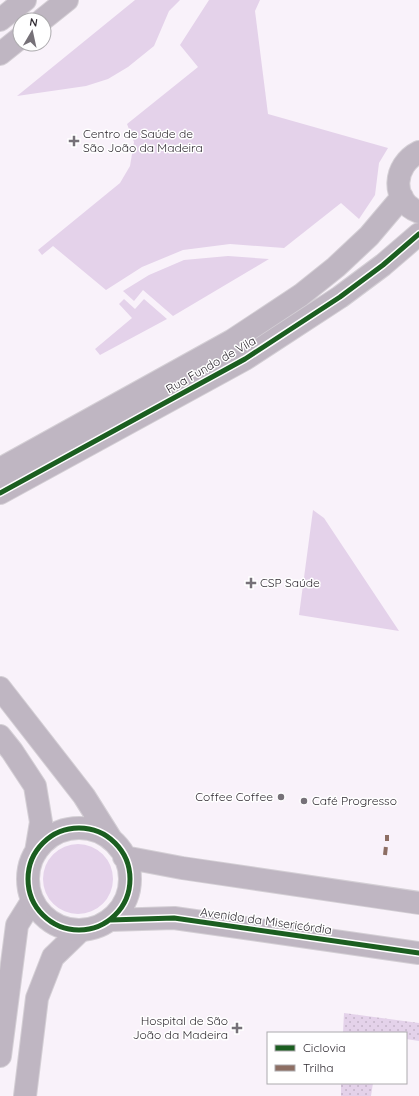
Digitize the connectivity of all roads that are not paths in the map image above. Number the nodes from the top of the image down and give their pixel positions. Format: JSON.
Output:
{"nodes":[{"id":1,"x":25,"y":0,"type":"edge"},
{"id":2,"x":67,"y":0,"type":"edge"},
{"id":3,"x":52,"y":12,"type":"edge"},
{"id":4,"x":0,"y":20,"type":"edge"},
{"id":5,"x":12,"y":44,"type":"edge"},
{"id":6,"x":0,"y":54,"type":"edge"},
{"id":7,"x":419,"y":151,"type":"edge"},
{"id":8,"x":402,"y":197,"type":"junction"},
{"id":9,"x":419,"y":212,"type":"edge"},
{"id":10,"x":419,"y":234,"type":"edge"},
{"id":11,"x":0,"y":469,"type":"edge"},
{"id":12,"x":0,"y":493,"type":"edge"},
{"id":13,"x":0,"y":688,"type":"edge"},
{"id":14,"x":0,"y":736,"type":"edge"},
{"id":15,"x":110,"y":839,"type":"junction"},
{"id":16,"x":36,"y":852,"type":"junction"},
{"id":17,"x":124,"y":857,"type":"junction"},
{"id":18,"x":32,"y":901,"type":"junction"},
{"id":19,"x":419,"y":903,"type":"edge"},
{"id":20,"x":110,"y":920,"type":"junction"},
{"id":21,"x":81,"y":930,"type":"junction"},
{"id":22,"x":419,"y":953,"type":"edge"},
{"id":23,"x":0,"y":1056,"type":"edge"},
{"id":24,"x":25,"y":1096,"type":"edge"}],
"edges":[{"from":1,"to":4,"type":"street"},
{"from":2,"to":3,"type":"street"},
{"from":5,"to":6,"type":"street"},
{"from":7,"to":8,"type":"street"},
{"from":8,"to":9,"type":"street"},
{"from":8,"to":11,"type":"street","name":"Rua Fundo de Vila"},
{"from":10,"to":12,"type":"street","name":"Rua Fundo de Vila"},
{"from":13,"to":15,"type":"street"},
{"from":14,"to":16,"type":"street"},
{"from":15,"to":16,"type":"street"},
{"from":15,"to":17,"type":"street"},
{"from":16,"to":18,"type":"street"},
{"from":17,"to":19,"type":"street"},
{"from":17,"to":20,"type":"street"},
{"from":18,"to":21,"type":"street"},
{"from":18,"to":23,"type":"street"},
{"from":20,"to":21,"type":"street"},
{"from":20,"to":22,"type":"street","name":"Avenida da Misericórdia"},
{"from":21,"to":24,"type":"street"}]}
